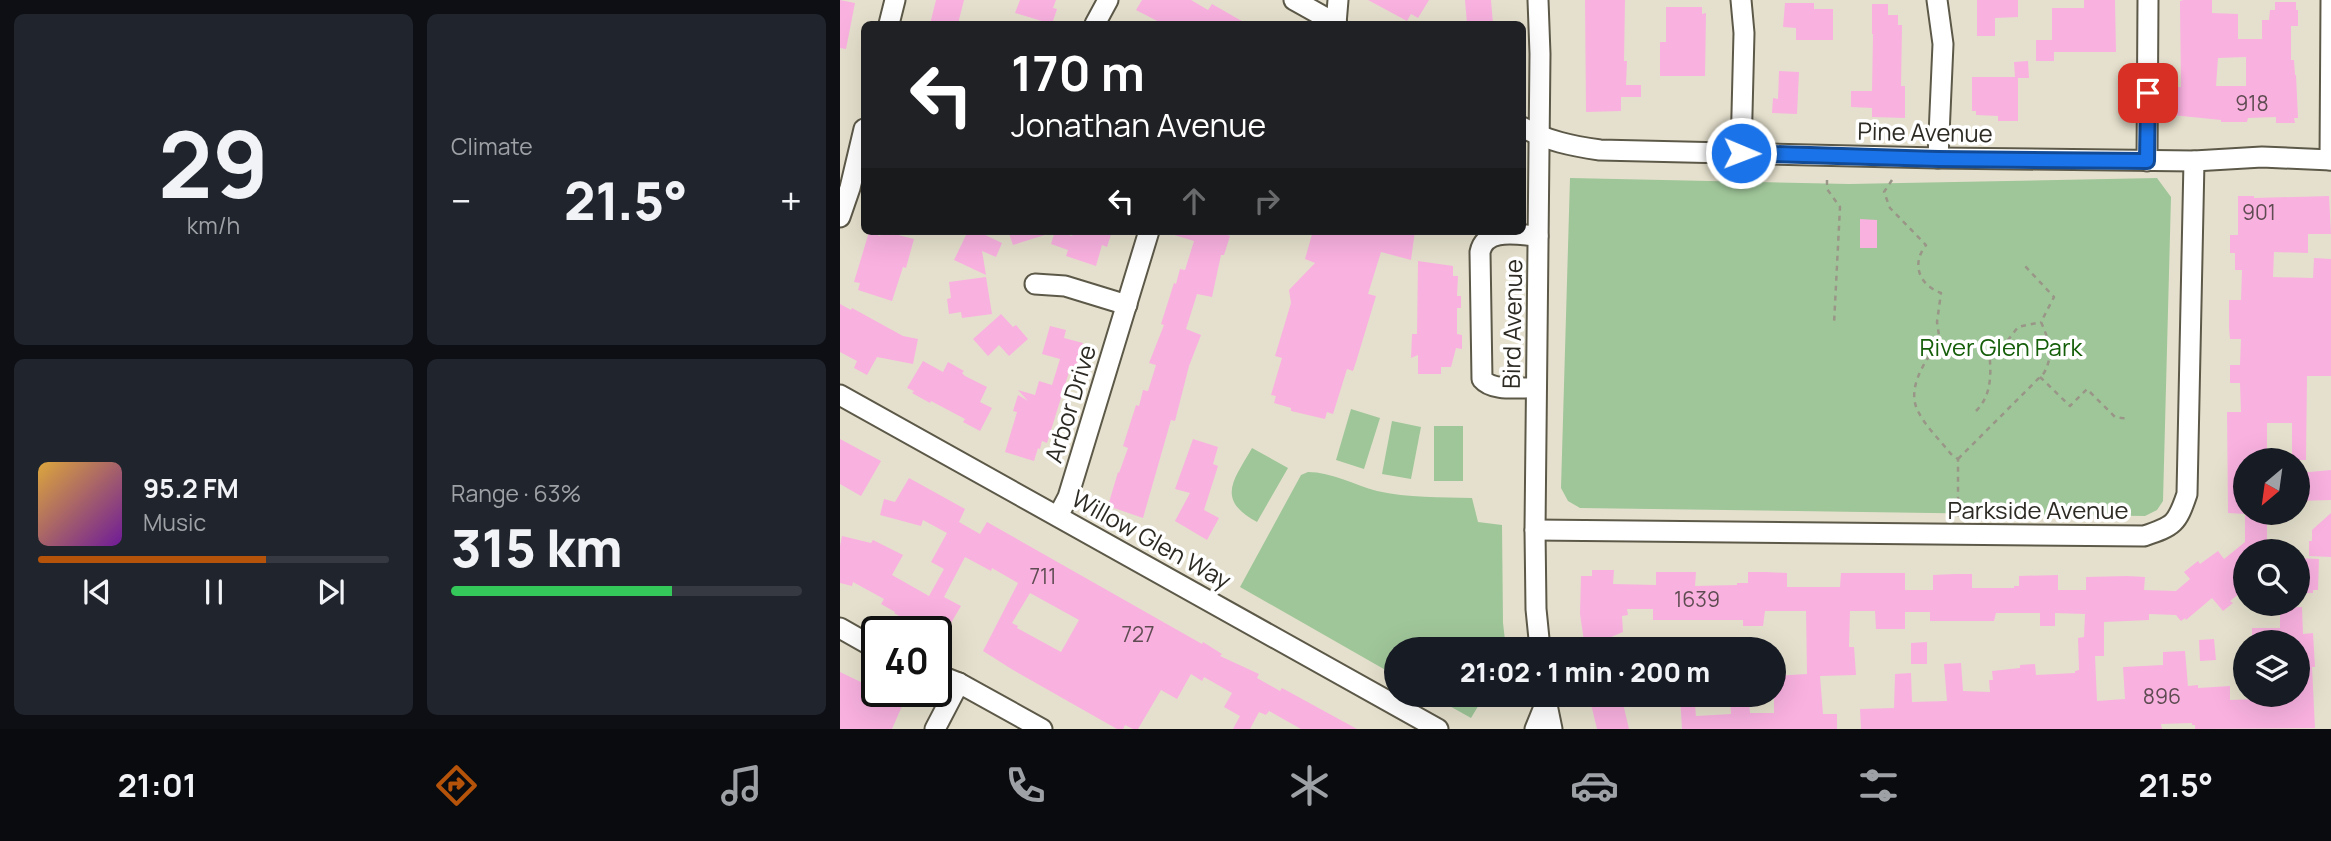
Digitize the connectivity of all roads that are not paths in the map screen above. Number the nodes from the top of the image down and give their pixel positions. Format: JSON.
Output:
{"nodes":[{"id":1,"x":895,"y":0,"type":"edge"},
{"id":2,"x":1108,"y":0,"type":"edge"},
{"id":3,"x":1294,"y":0,"type":"edge"},
{"id":4,"x":1338,"y":0,"type":"edge"},
{"id":5,"x":1538,"y":0,"type":"edge"},
{"id":6,"x":1741,"y":0,"type":"edge"},
{"id":7,"x":1937,"y":0,"type":"edge"},
{"id":8,"x":2148,"y":0,"type":"edge"},
{"id":9,"x":2331,"y":0,"type":"edge"},
{"id":10,"x":890,"y":21,"type":"edge"},
{"id":11,"x":1097,"y":21,"type":"edge"},
{"id":12,"x":1331,"y":21,"type":"edge"},
{"id":13,"x":1336,"y":21,"type":"edge"},
{"id":14,"x":1531,"y":132,"type":"edge"},
{"id":15,"x":861,"y":142,"type":"edge"},
{"id":16,"x":1741,"y":153,"type":"junction"},
{"id":17,"x":1938,"y":159,"type":"junction"},
{"id":18,"x":2330,"y":160,"type":"edge"},
{"id":19,"x":2147,"y":161,"type":"junction"},
{"id":20,"x":2194,"y":162,"type":"junction"},
{"id":21,"x":840,"y":217,"type":"edge"},
{"id":22,"x":1148,"y":235,"type":"edge"},
{"id":23,"x":1538,"y":236,"type":"junction"},
{"id":24,"x":1035,"y":284,"type":"dead end"},
{"id":25,"x":1127,"y":305,"type":"junction"},
{"id":26,"x":1536,"y":388,"type":"junction"},
{"id":27,"x":840,"y":396,"type":"edge"},
{"id":28,"x":1058,"y":516,"type":"junction"},
{"id":29,"x":1535,"y":530,"type":"junction"},
{"id":30,"x":840,"y":628,"type":"edge"},
{"id":31,"x":1539,"y":637,"type":"edge"},
{"id":32,"x":861,"y":640,"type":"edge"},
{"id":33,"x":952,"y":680,"type":"edge"},
{"id":34,"x":959,"y":683,"type":"junction"},
{"id":35,"x":1543,"y":707,"type":"edge"},
{"id":36,"x":1548,"y":707,"type":"edge"},
{"id":37,"x":935,"y":729,"type":"edge"},
{"id":38,"x":1042,"y":729,"type":"edge"},
{"id":39,"x":1438,"y":729,"type":"edge"},
{"id":40,"x":1535,"y":729,"type":"edge"},
{"id":41,"x":1552,"y":729,"type":"edge"}],
"edges":[{"from":1,"to":10,"type":"street"},
{"from":2,"to":11,"type":"street"},
{"from":3,"to":12,"type":"street"},
{"from":4,"to":13,"type":"street"},
{"from":5,"to":14,"type":"street","name":"Bird Avenue"},
{"from":6,"to":16,"type":"street"},
{"from":7,"to":17,"type":"street"},
{"from":8,"to":19,"type":"street"},
{"from":9,"to":18,"type":"street"},
{"from":14,"to":16,"type":"street","name":"Pine Avenue"},
{"from":14,"to":23,"type":"street","name":"Bird Avenue"},
{"from":15,"to":21,"type":"street"},
{"from":16,"to":17,"type":"street","name":"Pine Avenue"},
{"from":17,"to":19,"type":"street","name":"Pine Avenue"},
{"from":18,"to":20,"type":"street","name":"Pine Avenue"},
{"from":19,"to":20,"type":"street","name":"Pine Avenue"},
{"from":20,"to":29,"type":"street","name":"Parkside Avenue"},
{"from":22,"to":25,"type":"street","name":"Arbor Drive"},
{"from":23,"to":26,"type":"street","name":"Bird Avenue"},
{"from":23,"to":26,"type":"street"},
{"from":24,"to":25,"type":"street"},
{"from":25,"to":28,"type":"street","name":"Arbor Drive"},
{"from":26,"to":29,"type":"street","name":"Bird Avenue"},
{"from":27,"to":28,"type":"street","name":"Willow Glen Way"},
{"from":28,"to":39,"type":"street","name":"Willow Glen Way"},
{"from":29,"to":31,"type":"street","name":"Bird Avenue"},
{"from":30,"to":32,"type":"street"},
{"from":33,"to":34,"type":"street"},
{"from":34,"to":37,"type":"street"},
{"from":34,"to":38,"type":"street"},
{"from":35,"to":40,"type":"street"},
{"from":36,"to":41,"type":"street"}]}
